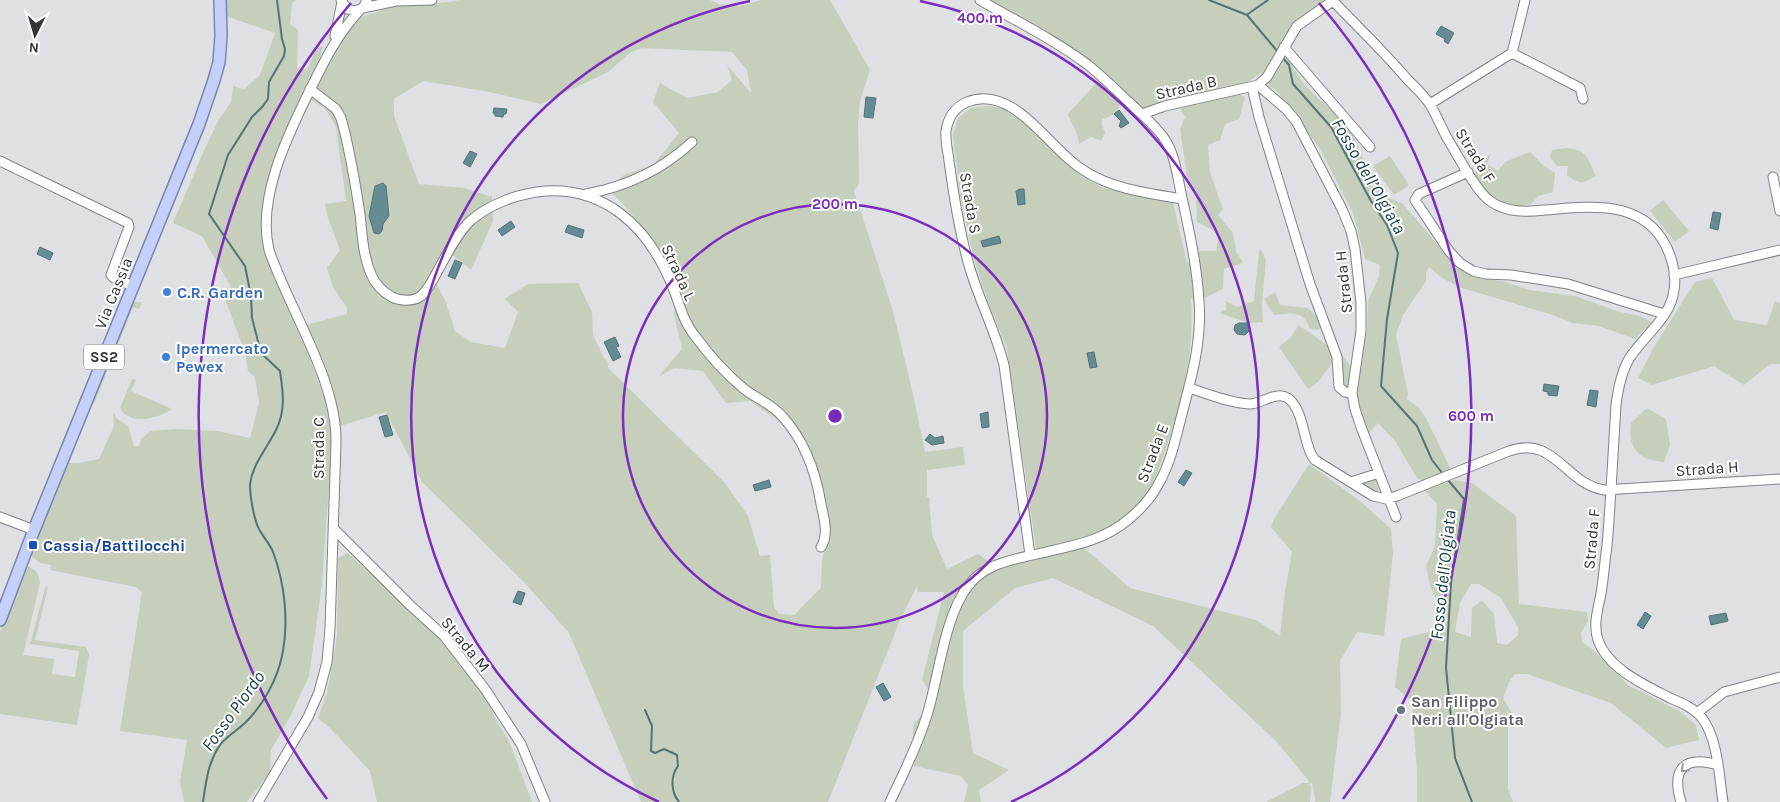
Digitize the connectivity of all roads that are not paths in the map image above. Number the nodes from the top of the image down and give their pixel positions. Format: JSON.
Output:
{"nodes":[{"id":1,"x":220,"y":0,"type":"edge"},
{"id":2,"x":432,"y":0,"type":"edge"},
{"id":3,"x":980,"y":0,"type":"edge"},
{"id":4,"x":1333,"y":0,"type":"edge"},
{"id":5,"x":342,"y":1,"type":"edge"},
{"id":6,"x":394,"y":1,"type":"edge"},
{"id":7,"x":1526,"y":1,"type":"edge"},
{"id":8,"x":363,"y":6,"type":"edge"},
{"id":9,"x":333,"y":44,"type":"junction"},
{"id":10,"x":1281,"y":52,"type":"junction"},
{"id":11,"x":1512,"y":53,"type":"junction"},
{"id":12,"x":1255,"y":86,"type":"junction"},
{"id":13,"x":310,"y":89,"type":"junction"},
{"id":14,"x":1583,"y":99,"type":"dead end"},
{"id":15,"x":1430,"y":104,"type":"junction"},
{"id":16,"x":1142,"y":114,"type":"junction"},
{"id":17,"x":692,"y":142,"type":"dead end"},
{"id":18,"x":1370,"y":147,"type":"dead end"},
{"id":19,"x":0,"y":161,"type":"edge"},
{"id":20,"x":1468,"y":172,"type":"junction"},
{"id":21,"x":1773,"y":177,"type":"dead end"},
{"id":22,"x":583,"y":195,"type":"junction"},
{"id":23,"x":1182,"y":199,"type":"junction"},
{"id":24,"x":1780,"y":211,"type":"edge"},
{"id":25,"x":1780,"y":250,"type":"edge"},
{"id":26,"x":1674,"y":275,"type":"junction"},
{"id":27,"x":133,"y":286,"type":"junction"},
{"id":28,"x":1664,"y":314,"type":"junction"},
{"id":29,"x":1189,"y":388,"type":"junction"},
{"id":30,"x":1352,"y":393,"type":"junction"},
{"id":31,"x":1379,"y":473,"type":"junction"},
{"id":32,"x":1780,"y":479,"type":"edge"},
{"id":33,"x":1351,"y":482,"type":"junction"},
{"id":34,"x":1610,"y":490,"type":"junction"},
{"id":35,"x":1390,"y":499,"type":"junction"},
{"id":36,"x":0,"y":517,"type":"edge"},
{"id":37,"x":1396,"y":517,"type":"dead end"},
{"id":38,"x":332,"y":528,"type":"junction"},
{"id":39,"x":34,"y":530,"type":"junction"},
{"id":40,"x":821,"y":547,"type":"dead end"},
{"id":41,"x":1030,"y":556,"type":"junction"},
{"id":42,"x":0,"y":620,"type":"edge"},
{"id":43,"x":1780,"y":677,"type":"edge"},
{"id":44,"x":1697,"y":713,"type":"junction"},
{"id":45,"x":1718,"y":765,"type":"junction"},
{"id":46,"x":258,"y":802,"type":"edge"},
{"id":47,"x":544,"y":802,"type":"edge"},
{"id":48,"x":890,"y":802,"type":"edge"},
{"id":49,"x":1681,"y":802,"type":"edge"},
{"id":50,"x":1723,"y":802,"type":"edge"}],
"edges":[{"from":1,"to":27,"type":"main road","name":"Via Cassia","number":"SS2"},
{"from":2,"to":6,"type":"street"},
{"from":3,"to":16,"type":"street","name":"Strada B"},
{"from":4,"to":10,"type":"street"},
{"from":4,"to":15,"type":"street","name":"Strada F"},
{"from":5,"to":8,"type":"street"},
{"from":5,"to":9,"type":"street","name":"Strada C"},
{"from":6,"to":8,"type":"street"},
{"from":7,"to":11,"type":"street"},
{"from":8,"to":9,"type":"street","name":"Strada C"},
{"from":9,"to":13,"type":"street","name":"Strada C"},
{"from":10,"to":12,"type":"street"},
{"from":10,"to":18,"type":"street"},
{"from":11,"to":14,"type":"street"},
{"from":11,"to":15,"type":"street"},
{"from":12,"to":16,"type":"street","name":"Strada B"},
{"from":12,"to":30,"type":"street"},
{"from":12,"to":30,"type":"street","name":"Strada H"},
{"from":13,"to":22,"type":"street","name":"Strada L"},
{"from":13,"to":38,"type":"street","name":"Strada C"},
{"from":15,"to":20,"type":"street","name":"Strada F"},
{"from":16,"to":23,"type":"street","name":"Strada E"},
{"from":17,"to":22,"type":"street"},
{"from":19,"to":27,"type":"street"},
{"from":20,"to":26,"type":"street","name":"Strada F"},
{"from":20,"to":28,"type":"street"},
{"from":21,"to":24,"type":"street"},
{"from":22,"to":40,"type":"street","name":"Strada L"},
{"from":23,"to":29,"type":"street","name":"Strada E"},
{"from":23,"to":41,"type":"street","name":"Strada S"},
{"from":25,"to":26,"type":"street"},
{"from":26,"to":28,"type":"street","name":"Strada F"},
{"from":27,"to":39,"type":"main road","name":"Via Cassia","number":"SS2"},
{"from":28,"to":34,"type":"street","name":"Strada F"},
{"from":29,"to":33,"type":"street"},
{"from":29,"to":41,"type":"street","name":"Strada E"},
{"from":30,"to":31,"type":"street","name":"Strada H"},
{"from":31,"to":33,"type":"street"},
{"from":31,"to":35,"type":"street","name":"Strada H"},
{"from":32,"to":34,"type":"street","name":"Strada H"},
{"from":33,"to":35,"type":"street"},
{"from":34,"to":35,"type":"street","name":"Strada H"},
{"from":34,"to":44,"type":"street","name":"Strada F"},
{"from":35,"to":37,"type":"street","name":"Strada H"},
{"from":36,"to":39,"type":"street"},
{"from":38,"to":46,"type":"street","name":"Strada C"},
{"from":38,"to":47,"type":"street","name":"Strada M"},
{"from":39,"to":42,"type":"main road","name":"Via Cassia","number":"SS2"},
{"from":41,"to":48,"type":"street","name":"Strada E"},
{"from":43,"to":44,"type":"street"},
{"from":44,"to":45,"type":"street"},
{"from":45,"to":49,"type":"street","one_way":true},
{"from":45,"to":50,"type":"street"}]}
